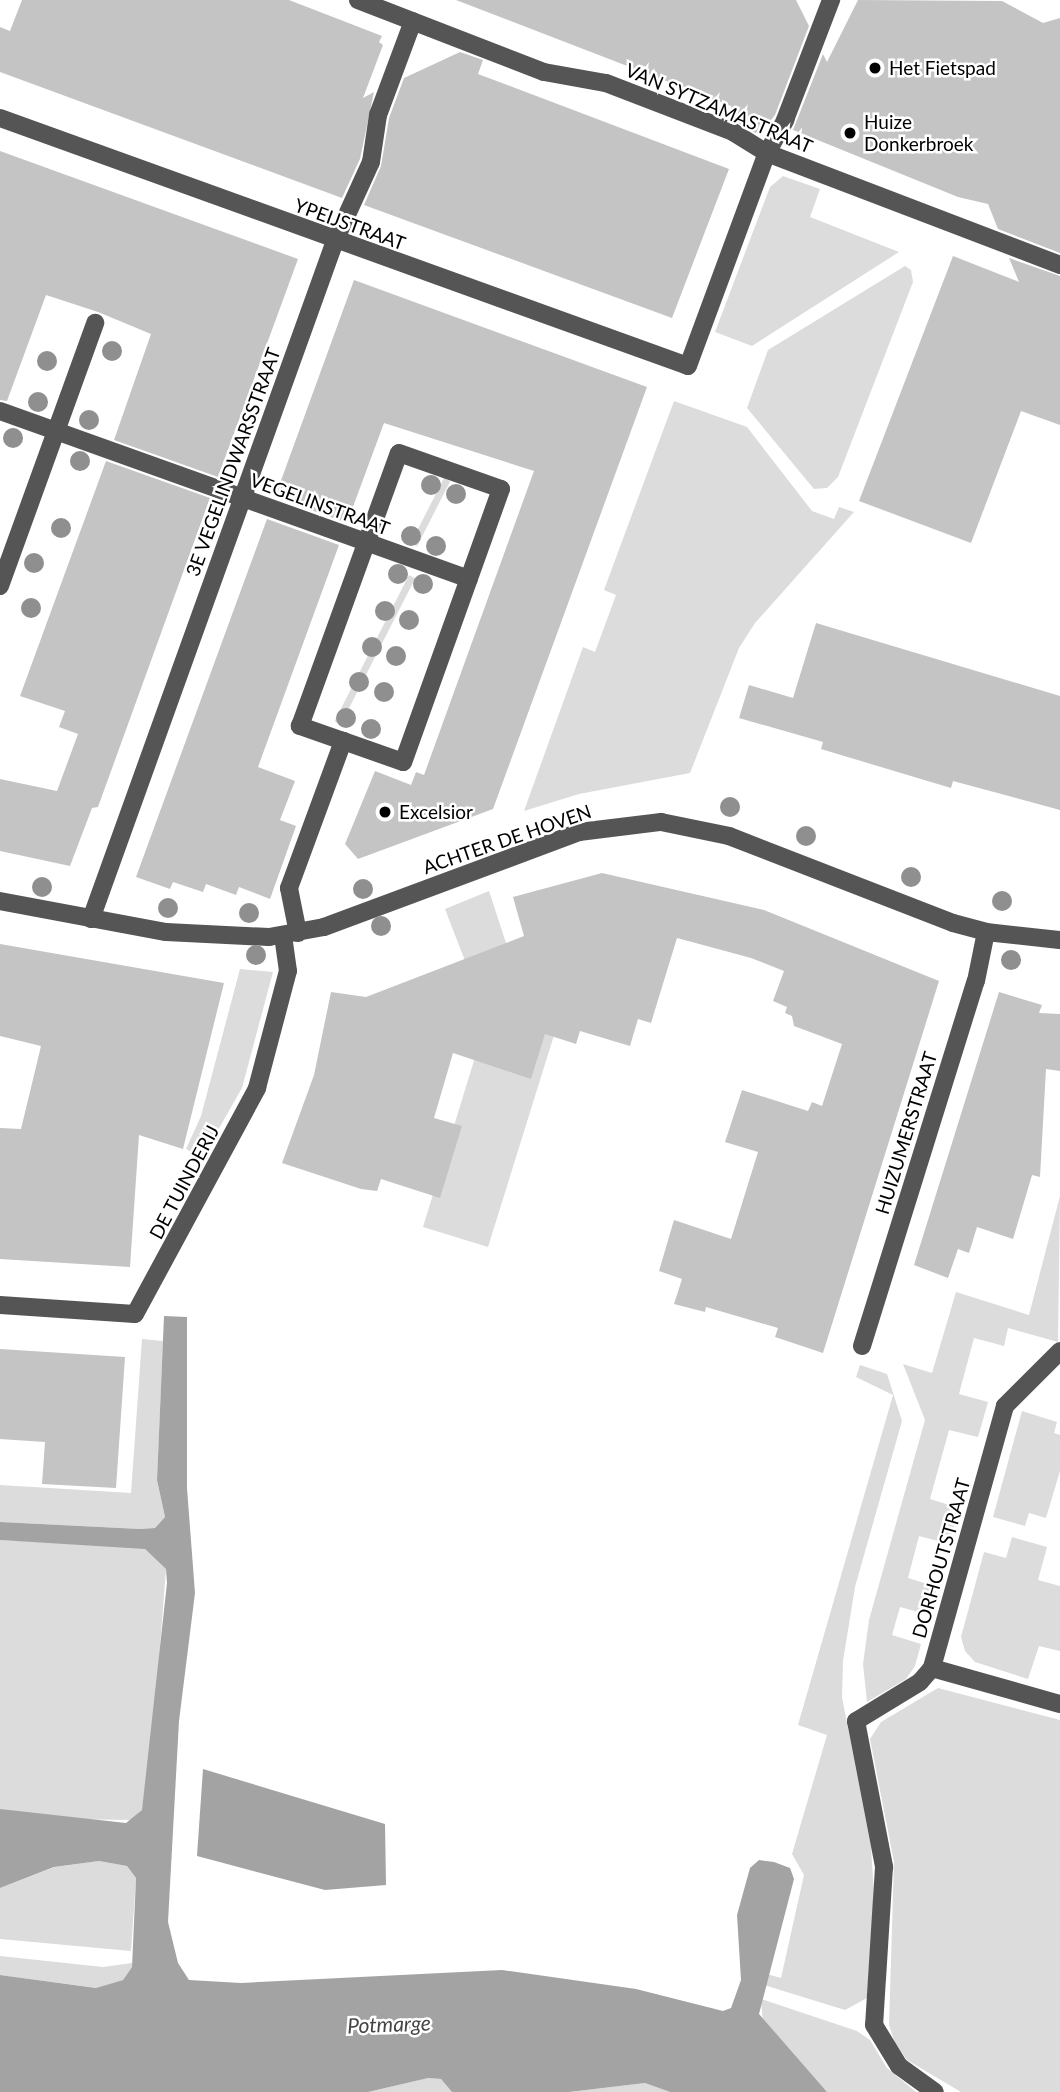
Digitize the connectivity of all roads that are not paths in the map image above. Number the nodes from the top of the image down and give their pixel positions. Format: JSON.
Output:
{"nodes":[{"id":1,"x":358,"y":0,"type":"edge"},
{"id":2,"x":831,"y":0,"type":"edge"},
{"id":3,"x":413,"y":21,"type":"junction"},
{"id":4,"x":0,"y":118,"type":"edge"},
{"id":5,"x":767,"y":153,"type":"junction"},
{"id":6,"x":335,"y":241,"type":"junction"},
{"id":7,"x":1060,"y":265,"type":"edge"},
{"id":8,"x":95,"y":323,"type":"dead end"},
{"id":9,"x":0,"y":411,"type":"edge"},
{"id":10,"x":56,"y":432,"type":"junction"},
{"id":11,"x":243,"y":499,"type":"junction"},
{"id":12,"x":366,"y":543,"type":"junction"},
{"id":13,"x":468,"y":579,"type":"junction"},
{"id":14,"x":0,"y":586,"type":"edge"},
{"id":15,"x":343,"y":741,"type":"junction"},
{"id":16,"x":0,"y":901,"type":"edge"},
{"id":17,"x":91,"y":919,"type":"junction"},
{"id":18,"x":986,"y":932,"type":"junction"},
{"id":19,"x":291,"y":934,"type":"junction"},
{"id":20,"x":1060,"y":940,"type":"edge"},
{"id":21,"x":0,"y":1305,"type":"edge"},
{"id":22,"x":862,"y":1346,"type":"dead end"},
{"id":23,"x":1060,"y":1352,"type":"edge"},
{"id":24,"x":932,"y":1668,"type":"junction"},
{"id":25,"x":1060,"y":1704,"type":"edge"},
{"id":26,"x":935,"y":2092,"type":"edge"}],
"edges":[{"from":1,"to":3,"type":"street","name":"VAN SYTZAMASTRAAT"},
{"from":2,"to":5,"type":"street"},
{"from":3,"to":5,"type":"street","name":"VAN SYTZAMASTRAAT"},
{"from":3,"to":6,"type":"street","name":"3E VEGELINDWARSSTRAAT"},
{"from":4,"to":6,"type":"street","name":"YPEIJSTRAAT"},
{"from":5,"to":6,"type":"street","name":"YPEIJSTRAAT"},
{"from":5,"to":7,"type":"street","name":"VAN SYTZAMASTRAAT"},
{"from":6,"to":11,"type":"street","name":"3E VEGELINDWARSSTRAAT"},
{"from":8,"to":10,"type":"street"},
{"from":9,"to":10,"type":"street","name":"VEGELINSTRAAT"},
{"from":10,"to":11,"type":"street","name":"VEGELINSTRAAT"},
{"from":10,"to":14,"type":"street"},
{"from":11,"to":12,"type":"street","name":"VEGELINSTRAAT"},
{"from":11,"to":17,"type":"street","name":"3E VEGELINDWARSSTRAAT"},
{"from":12,"to":13,"type":"street","name":"VEGELINSTRAAT"},
{"from":12,"to":13,"type":"street"},
{"from":12,"to":15,"type":"street"},
{"from":13,"to":15,"type":"street"},
{"from":15,"to":19,"type":"street"},
{"from":16,"to":17,"type":"street","name":"ACHTER DE HOVEN"},
{"from":17,"to":19,"type":"street","name":"ACHTER DE HOVEN"},
{"from":18,"to":19,"type":"street","name":"ACHTER DE HOVEN"},
{"from":18,"to":20,"type":"street","name":"ACHTER DE HOVEN"},
{"from":18,"to":22,"type":"street","name":"HUIZUMERSTRAAT"},
{"from":19,"to":21,"type":"street","name":"DE TUINDERIJ"},
{"from":23,"to":24,"type":"street","name":"DORHOUTSTRAAT"},
{"from":24,"to":25,"type":"street","name":"DORHOUTSTRAAT"},
{"from":24,"to":26,"type":"street"}]}
